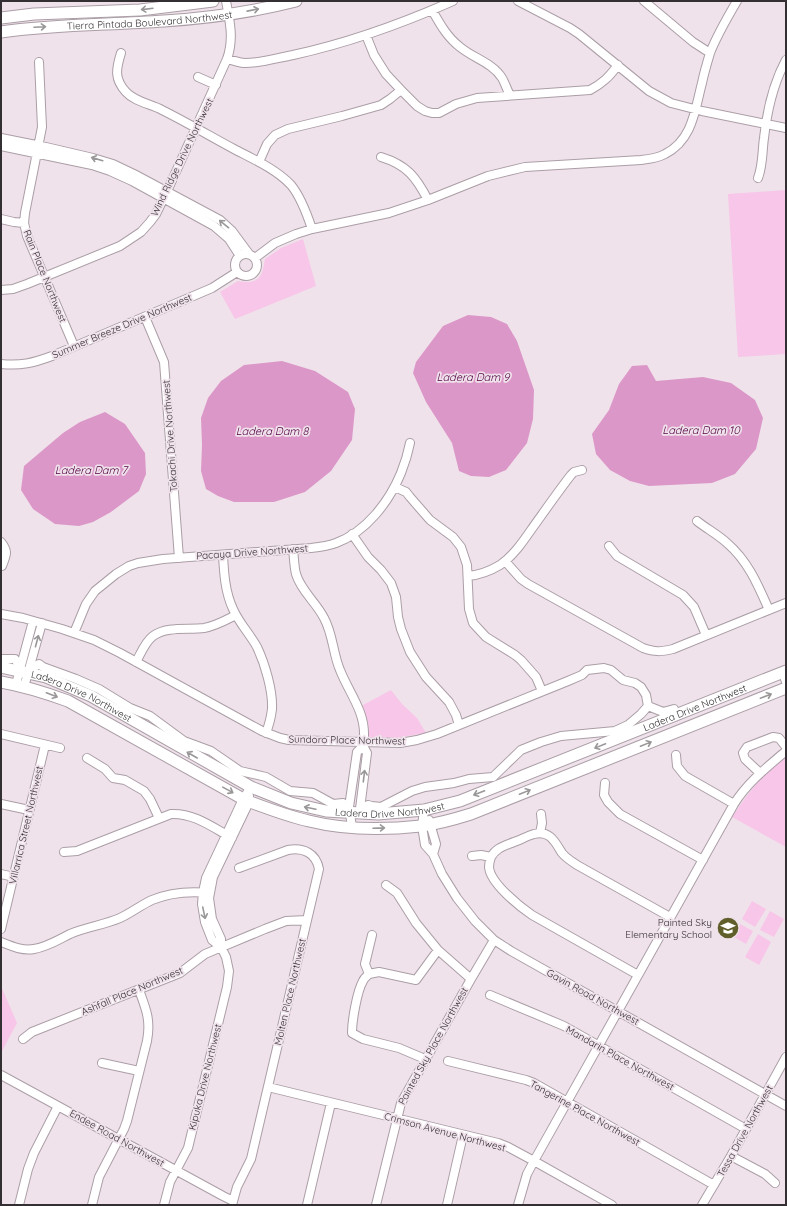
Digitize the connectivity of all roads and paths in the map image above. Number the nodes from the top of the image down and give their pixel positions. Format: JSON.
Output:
{"nodes":[{"id":1,"x":213,"y":1,"type":"edge"},
{"id":2,"x":226,"y":1,"type":"edge"},
{"id":3,"x":296,"y":1,"type":"edge"},
{"id":4,"x":453,"y":1,"type":"edge"},
{"id":5,"x":518,"y":1,"type":"edge"},
{"id":6,"x":644,"y":1,"type":"edge"},
{"id":7,"x":737,"y":1,"type":"edge"},
{"id":8,"x":432,"y":10,"type":"junction"},
{"id":9,"x":228,"y":15,"type":"junction"},
{"id":10,"x":1,"y":18,"type":"edge"},
{"id":11,"x":1,"y":32,"type":"edge"},
{"id":12,"x":366,"y":35,"type":"junction"},
{"id":13,"x":121,"y":53,"type":"dead end"},
{"id":14,"x":710,"y":53,"type":"junction"},
{"id":15,"x":227,"y":59,"type":"junction"},
{"id":16,"x":786,"y":60,"type":"edge"},
{"id":17,"x":39,"y":62,"type":"dead end"},
{"id":18,"x":618,"y":65,"type":"junction"},
{"id":19,"x":198,"y":77,"type":"dead end"},
{"id":20,"x":216,"y":85,"type":"junction"},
{"id":21,"x":401,"y":90,"type":"junction"},
{"id":22,"x":510,"y":95,"type":"junction"},
{"id":23,"x":696,"y":110,"type":"junction"},
{"id":24,"x":766,"y":124,"type":"junction"},
{"id":25,"x":196,"y":128,"type":"junction"},
{"id":26,"x":786,"y":128,"type":"edge"},
{"id":27,"x":1,"y":138,"type":"edge"},
{"id":28,"x":1,"y":146,"type":"edge"},
{"id":29,"x":38,"y":150,"type":"junction"},
{"id":30,"x":381,"y":157,"type":"dead end"},
{"id":31,"x":259,"y":162,"type":"junction"},
{"id":32,"x":758,"y":178,"type":"dead end"},
{"id":33,"x":165,"y":195,"type":"junction"},
{"id":34,"x":428,"y":200,"type":"junction"},
{"id":35,"x":1,"y":219,"type":"edge"},
{"id":36,"x":24,"y":223,"type":"junction"},
{"id":37,"x":312,"y":229,"type":"junction"},
{"id":38,"x":240,"y":256,"type":"junction"},
{"id":39,"x":252,"y":256,"type":"junction"},
{"id":40,"x":237,"y":272,"type":"junction"},
{"id":41,"x":44,"y":277,"type":"junction"},
{"id":42,"x":1,"y":290,"type":"edge"},
{"id":43,"x":145,"y":317,"type":"junction"},
{"id":44,"x":74,"y":346,"type":"junction"},
{"id":45,"x":1,"y":364,"type":"edge"},
{"id":46,"x":410,"y":443,"type":"dead end"},
{"id":47,"x":582,"y":470,"type":"dead end"},
{"id":48,"x":395,"y":487,"type":"junction"},
{"id":49,"x":697,"y":521,"type":"dead end"},
{"id":50,"x":352,"y":534,"type":"junction"},
{"id":51,"x":1,"y":542,"type":"edge"},
{"id":52,"x":609,"y":546,"type":"dead end"},
{"id":53,"x":293,"y":549,"type":"junction"},
{"id":54,"x":223,"y":555,"type":"junction"},
{"id":55,"x":179,"y":558,"type":"junction"},
{"id":56,"x":505,"y":560,"type":"junction"},
{"id":57,"x":2,"y":566,"type":"dead end"},
{"id":58,"x":468,"y":576,"type":"junction"},
{"id":59,"x":786,"y":603,"type":"edge"},
{"id":60,"x":769,"y":610,"type":"junction"},
{"id":61,"x":1,"y":614,"type":"edge"},
{"id":62,"x":236,"y":615,"type":"junction"},
{"id":63,"x":38,"y":622,"type":"junction"},
{"id":64,"x":74,"y":633,"type":"junction"},
{"id":65,"x":706,"y":635,"type":"junction"},
{"id":66,"x":1,"y":659,"type":"edge"},
{"id":67,"x":136,"y":662,"type":"junction"},
{"id":68,"x":1,"y":667,"type":"edge"},
{"id":69,"x":25,"y":669,"type":"junction"},
{"id":70,"x":785,"y":675,"type":"edge"},
{"id":71,"x":1,"y":682,"type":"edge"},
{"id":72,"x":20,"y":686,"type":"junction"},
{"id":73,"x":786,"y":688,"type":"edge"},
{"id":74,"x":542,"y":691,"type":"junction"},
{"id":75,"x":648,"y":706,"type":"junction"},
{"id":76,"x":674,"y":709,"type":"dead end"},
{"id":77,"x":460,"y":725,"type":"junction"},
{"id":78,"x":266,"y":733,"type":"junction"},
{"id":79,"x":1,"y":734,"type":"edge"},
{"id":80,"x":363,"y":744,"type":"junction"},
{"id":81,"x":45,"y":745,"type":"junction"},
{"id":82,"x":786,"y":747,"type":"edge"},
{"id":83,"x":60,"y":748,"type":"dead end"},
{"id":84,"x":786,"y":751,"type":"edge"},
{"id":85,"x":676,"y":755,"type":"dead end"},
{"id":86,"x":87,"y":758,"type":"dead end"},
{"id":87,"x":760,"y":773,"type":"junction"},
{"id":88,"x":605,"y":783,"type":"dead end"},
{"id":89,"x":251,"y":788,"type":"junction"},
{"id":90,"x":246,"y":800,"type":"junction"},
{"id":91,"x":1,"y":804,"type":"edge"},
{"id":92,"x":734,"y":804,"type":"junction"},
{"id":93,"x":29,"y":810,"type":"junction"},
{"id":94,"x":354,"y":810,"type":"junction"},
{"id":95,"x":424,"y":810,"type":"junction"},
{"id":96,"x":541,"y":814,"type":"dead end"},
{"id":97,"x":159,"y":818,"type":"junction"},
{"id":98,"x":426,"y":825,"type":"junction"},
{"id":99,"x":352,"y":827,"type":"junction"},
{"id":100,"x":540,"y":833,"type":"junction"},
{"id":101,"x":229,"y":836,"type":"junction"},
{"id":102,"x":64,"y":852,"type":"dead end"},
{"id":103,"x":472,"y":856,"type":"dead end"},
{"id":104,"x":491,"y":857,"type":"junction"},
{"id":105,"x":702,"y":860,"type":"junction"},
{"id":106,"x":239,"y":868,"type":"dead end"},
{"id":107,"x":1,"y":874,"type":"edge"},
{"id":108,"x":14,"y":877,"type":"junction"},
{"id":109,"x":386,"y":885,"type":"dead end"},
{"id":110,"x":206,"y":893,"type":"junction"},
{"id":111,"x":670,"y":917,"type":"junction"},
{"id":112,"x":307,"y":920,"type":"junction"},
{"id":113,"x":1,"y":929,"type":"edge"},
{"id":114,"x":372,"y":935,"type":"dead end"},
{"id":115,"x":494,"y":940,"type":"junction"},
{"id":116,"x":1,"y":942,"type":"edge"},
{"id":117,"x":221,"y":947,"type":"junction"},
{"id":118,"x":438,"y":950,"type":"junction"},
{"id":119,"x":369,"y":974,"type":"junction"},
{"id":120,"x":638,"y":974,"type":"junction"},
{"id":121,"x":471,"y":979,"type":"junction"},
{"id":122,"x":139,"y":990,"type":"junction"},
{"id":123,"x":490,"y":995,"type":"dead end"},
{"id":124,"x":618,"y":1011,"type":"junction"},
{"id":125,"x":23,"y":1038,"type":"dead end"},
{"id":126,"x":599,"y":1046,"type":"junction"},
{"id":127,"x":786,"y":1057,"type":"edge"},
{"id":128,"x":425,"y":1059,"type":"junction"},
{"id":129,"x":448,"y":1061,"type":"dead end"},
{"id":130,"x":102,"y":1063,"type":"dead end"},
{"id":131,"x":139,"y":1071,"type":"junction"},
{"id":132,"x":1,"y":1075,"type":"edge"},
{"id":133,"x":268,"y":1087,"type":"junction"},
{"id":134,"x":766,"y":1094,"type":"junction"},
{"id":135,"x":567,"y":1102,"type":"junction"},
{"id":136,"x":331,"y":1103,"type":"junction"},
{"id":137,"x":58,"y":1106,"type":"junction"},
{"id":138,"x":786,"y":1106,"type":"edge"},
{"id":139,"x":396,"y":1119,"type":"junction"},
{"id":140,"x":746,"y":1129,"type":"junction"},
{"id":141,"x":463,"y":1135,"type":"junction"},
{"id":142,"x":119,"y":1139,"type":"junction"},
{"id":143,"x":731,"y":1156,"type":"junction"},
{"id":144,"x":534,"y":1161,"type":"junction"},
{"id":145,"x":176,"y":1171,"type":"junction"},
{"id":146,"x":775,"y":1183,"type":"dead end"},
{"id":147,"x":714,"y":1185,"type":"junction"},
{"id":148,"x":600,"y":1202,"type":"edge"},
{"id":149,"x":232,"y":1203,"type":"edge"},
{"id":150,"x":19,"y":1205,"type":"edge"},
{"id":151,"x":92,"y":1205,"type":"edge"},
{"id":152,"x":164,"y":1205,"type":"edge"},
{"id":153,"x":307,"y":1205,"type":"edge"},
{"id":154,"x":376,"y":1205,"type":"edge"},
{"id":155,"x":447,"y":1205,"type":"edge"},
{"id":156,"x":518,"y":1205,"type":"edge"},
{"id":157,"x":612,"y":1205,"type":"edge"},
{"id":158,"x":702,"y":1205,"type":"edge"}],
"edges":[{"from":1,"to":10,"type":"main road","name":"Tierra Pintada Boulevard Northwest","one_way":true},
{"from":2,"to":9,"type":"street","name":"Wind Ridge Drive Northwest"},
{"from":9,"to":3,"type":"main road","name":"Tierra Pintada Boulevard Northwest","one_way":true},
{"from":4,"to":8,"type":"street"},
{"from":5,"to":18,"type":"street"},
{"from":6,"to":14,"type":"street"},
{"from":7,"to":14,"type":"street"},
{"from":8,"to":12,"type":"street"},
{"from":8,"to":22,"type":"street"},
{"from":11,"to":9,"type":"main road","name":"Tierra Pintada Boulevard Northwest","one_way":true},
{"from":9,"to":15,"type":"street","name":"Wind Ridge Drive Northwest"},
{"from":12,"to":15,"type":"street"},
{"from":12,"to":21,"type":"street"},
{"from":13,"to":25,"type":"street"},
{"from":14,"to":23,"type":"street"},
{"from":15,"to":20,"type":"street","name":"Wind Ridge Drive Northwest"},
{"from":16,"to":24,"type":"street"},
{"from":17,"to":29,"type":"street","name":"Rain Place Northwest"},
{"from":18,"to":22,"type":"street"},
{"from":18,"to":23,"type":"street"},
{"from":19,"to":20,"type":"street"},
{"from":20,"to":25,"type":"street","name":"Wind Ridge Drive Northwest"},
{"from":21,"to":22,"type":"street"},
{"from":21,"to":31,"type":"street"},
{"from":23,"to":24,"type":"street"},
{"from":23,"to":34,"type":"street"},
{"from":24,"to":26,"type":"street"},
{"from":24,"to":32,"type":"street"},
{"from":25,"to":31,"type":"street"},
{"from":25,"to":33,"type":"street","name":"Wind Ridge Drive Northwest"},
{"from":27,"to":29,"type":"street"},
{"from":28,"to":29,"type":"street"},
{"from":29,"to":33,"type":"street"},
{"from":29,"to":36,"type":"street","name":"Rain Place Northwest"},
{"from":30,"to":34,"type":"street"},
{"from":31,"to":37,"type":"street"},
{"from":33,"to":38,"type":"street"},
{"from":39,"to":33,"type":"street","one_way":true},
{"from":33,"to":41,"type":"street","name":"Wind Ridge Drive Northwest"},
{"from":34,"to":37,"type":"street"},
{"from":35,"to":36,"type":"street"},
{"from":36,"to":41,"type":"street","name":"Rain Place Northwest"},
{"from":37,"to":39,"type":"street"},
{"from":38,"to":39,"type":"street"},
{"from":38,"to":40,"type":"street"},
{"from":39,"to":40,"type":"street"},
{"from":40,"to":43,"type":"street","name":"Summer Breeze Drive Northwest"},
{"from":41,"to":42,"type":"street","name":"Wind Ridge Drive Northwest"},
{"from":41,"to":44,"type":"street","name":"Rain Place Northwest"},
{"from":43,"to":44,"type":"street","name":"Summer Breeze Drive Northwest"},
{"from":43,"to":55,"type":"street","name":"Tokachi Drive Northwest"},
{"from":44,"to":45,"type":"street","name":"Summer Breeze Drive Northwest"},
{"from":46,"to":48,"type":"street","name":"Pacaya Drive Northwest"},
{"from":47,"to":56,"type":"street"},
{"from":48,"to":50,"type":"street","name":"Pacaya Drive Northwest"},
{"from":48,"to":58,"type":"street"},
{"from":49,"to":60,"type":"street"},
{"from":50,"to":53,"type":"street","name":"Pacaya Drive Northwest"},
{"from":50,"to":77,"type":"street"},
{"from":51,"to":57,"type":"street"},
{"from":52,"to":65,"type":"street"},
{"from":53,"to":54,"type":"street","name":"Pacaya Drive Northwest"},
{"from":53,"to":80,"type":"street"},
{"from":54,"to":55,"type":"street","name":"Pacaya Drive Northwest"},
{"from":54,"to":62,"type":"street"},
{"from":55,"to":64,"type":"street","name":"Pacaya Drive Northwest"},
{"from":56,"to":58,"type":"street"},
{"from":56,"to":65,"type":"street"},
{"from":58,"to":74,"type":"street"},
{"from":59,"to":60,"type":"street"},
{"from":60,"to":65,"type":"street"},
{"from":61,"to":63,"type":"street","name":"Sundoro Place Northwest"},
{"from":62,"to":67,"type":"street"},
{"from":62,"to":78,"type":"street"},
{"from":63,"to":64,"type":"street","name":"Sundoro Place Northwest"},
{"from":63,"to":69,"type":"street"},
{"from":64,"to":67,"type":"street","name":"Sundoro Place Northwest"},
{"from":66,"to":69,"type":"street"},
{"from":67,"to":78,"type":"street","name":"Sundoro Place Northwest"},
{"from":68,"to":69,"type":"main road","name":"Ladera Drive Northwest"},
{"from":69,"to":72,"type":"street"},
{"from":89,"to":69,"type":"main road","name":"Ladera Drive Northwest","one_way":true},
{"from":69,"to":94,"type":"street"},
{"from":70,"to":95,"type":"main road","name":"Ladera Drive Northwest","one_way":true},
{"from":71,"to":72,"type":"main road","name":"Ladera Drive Northwest"},
{"from":72,"to":90,"type":"main road","name":"Ladera Drive Northwest","one_way":true},
{"from":98,"to":73,"type":"main road","name":"Ladera Drive Northwest","one_way":true},
{"from":74,"to":75,"type":"street","name":"Sundoro Place Northwest"},
{"from":74,"to":77,"type":"street","name":"Sundoro Place Northwest"},
{"from":75,"to":76,"type":"street"},
{"from":75,"to":94,"type":"street"},
{"from":77,"to":80,"type":"street","name":"Sundoro Place Northwest"},
{"from":78,"to":80,"type":"street","name":"Sundoro Place Northwest"},
{"from":79,"to":81,"type":"street"},
{"from":80,"to":94,"type":"street"},
{"from":81,"to":83,"type":"street"},
{"from":81,"to":93,"type":"street","name":"Villarrica Street Northwest"},
{"from":82,"to":87,"type":"street"},
{"from":84,"to":87,"type":"street"},
{"from":85,"to":92,"type":"street"},
{"from":86,"to":97,"type":"street"},
{"from":87,"to":92,"type":"street"},
{"from":88,"to":105,"type":"street"},
{"from":89,"to":90,"type":"street","name":"Kipuka Drive Northwest"},
{"from":94,"to":89,"type":"main road","name":"Ladera Drive Northwest","one_way":true},
{"from":90,"to":99,"type":"main road","name":"Ladera Drive Northwest"},
{"from":90,"to":101,"type":"street","name":"Kipuka Drive Northwest"},
{"from":91,"to":93,"type":"street"},
{"from":92,"to":105,"type":"street"},
{"from":93,"to":108,"type":"street","name":"Villarrica Street Northwest"},
{"from":94,"to":95,"type":"main road","name":"Ladera Drive Northwest"},
{"from":94,"to":99,"type":"street"},
{"from":95,"to":98,"type":"street","name":"Gavin Road Northwest"},
{"from":96,"to":100,"type":"street"},
{"from":97,"to":101,"type":"street"},
{"from":97,"to":102,"type":"street"},
{"from":99,"to":98,"type":"main road","name":"Ladera Drive Northwest","one_way":true},
{"from":98,"to":115,"type":"street","name":"Gavin Road Northwest"},
{"from":100,"to":104,"type":"street"},
{"from":100,"to":111,"type":"street"},
{"from":101,"to":110,"type":"street","name":"Kipuka Drive Northwest"},
{"from":103,"to":104,"type":"street"},
{"from":104,"to":120,"type":"street"},
{"from":105,"to":111,"type":"street"},
{"from":106,"to":112,"type":"street","name":"Molten Place Northwest"},
{"from":107,"to":108,"type":"street"},
{"from":108,"to":113,"type":"street","name":"Villarrica Street Northwest"},
{"from":109,"to":118,"type":"street"},
{"from":110,"to":116,"type":"street"},
{"from":110,"to":117,"type":"street","name":"Kipuka Drive Northwest"},
{"from":111,"to":120,"type":"street"},
{"from":112,"to":117,"type":"street","name":"Ashfall Place Northwest"},
{"from":112,"to":133,"type":"street","name":"Molten Place Northwest"},
{"from":114,"to":119,"type":"street"},
{"from":115,"to":121,"type":"street","name":"Painted Sky Place Northwest"},
{"from":115,"to":124,"type":"street","name":"Gavin Road Northwest"},
{"from":117,"to":122,"type":"street","name":"Ashfall Place Northwest"},
{"from":117,"to":145,"type":"street","name":"Kipuka Drive Northwest"},
{"from":118,"to":119,"type":"street"},
{"from":118,"to":121,"type":"street"},
{"from":119,"to":128,"type":"street"},
{"from":120,"to":124,"type":"street"},
{"from":121,"to":128,"type":"street","name":"Painted Sky Place Northwest"},
{"from":122,"to":125,"type":"street","name":"Ashfall Place Northwest"},
{"from":122,"to":131,"type":"street"},
{"from":123,"to":126,"type":"street","name":"Mandarin Place Northwest"},
{"from":124,"to":126,"type":"street"},
{"from":124,"to":134,"type":"street","name":"Gavin Road Northwest"},
{"from":126,"to":135,"type":"street"},
{"from":126,"to":140,"type":"street","name":"Mandarin Place Northwest"},
{"from":127,"to":134,"type":"street","name":"Tessa Drive Northwest"},
{"from":128,"to":139,"type":"street","name":"Painted Sky Place Northwest"},
{"from":129,"to":135,"type":"street","name":"Tangerine Place Northwest"},
{"from":130,"to":131,"type":"street"},
{"from":131,"to":142,"type":"street"},
{"from":132,"to":137,"type":"street","name":"Endee Road Northwest"},
{"from":133,"to":136,"type":"street","name":"Crimson Avenue Northwest"},
{"from":133,"to":149,"type":"street","name":"Molten Place Northwest"},
{"from":134,"to":138,"type":"street","name":"Gavin Road Northwest"},
{"from":134,"to":140,"type":"street","name":"Tessa Drive Northwest"},
{"from":135,"to":144,"type":"street"},
{"from":135,"to":147,"type":"street","name":"Tangerine Place Northwest"},
{"from":136,"to":139,"type":"street","name":"Crimson Avenue Northwest"},
{"from":136,"to":153,"type":"street"},
{"from":137,"to":142,"type":"street","name":"Endee Road Northwest"},
{"from":137,"to":150,"type":"street"},
{"from":139,"to":141,"type":"street","name":"Crimson Avenue Northwest"},
{"from":139,"to":154,"type":"street","name":"Painted Sky Place Northwest"},
{"from":140,"to":143,"type":"street","name":"Tessa Drive Northwest"},
{"from":141,"to":144,"type":"street","name":"Crimson Avenue Northwest"},
{"from":141,"to":155,"type":"street"},
{"from":142,"to":145,"type":"street","name":"Endee Road Northwest"},
{"from":142,"to":151,"type":"street"},
{"from":143,"to":146,"type":"street"},
{"from":143,"to":147,"type":"street","name":"Tessa Drive Northwest"},
{"from":144,"to":148,"type":"street","name":"Crimson Avenue Northwest"},
{"from":144,"to":156,"type":"street"},
{"from":145,"to":149,"type":"street","name":"Endee Road Northwest"},
{"from":145,"to":152,"type":"street","name":"Kipuka Drive Northwest"},
{"from":147,"to":158,"type":"street","name":"Tessa Drive Northwest"},
{"from":148,"to":157,"type":"street","name":"Crimson Avenue Northwest"}]}
